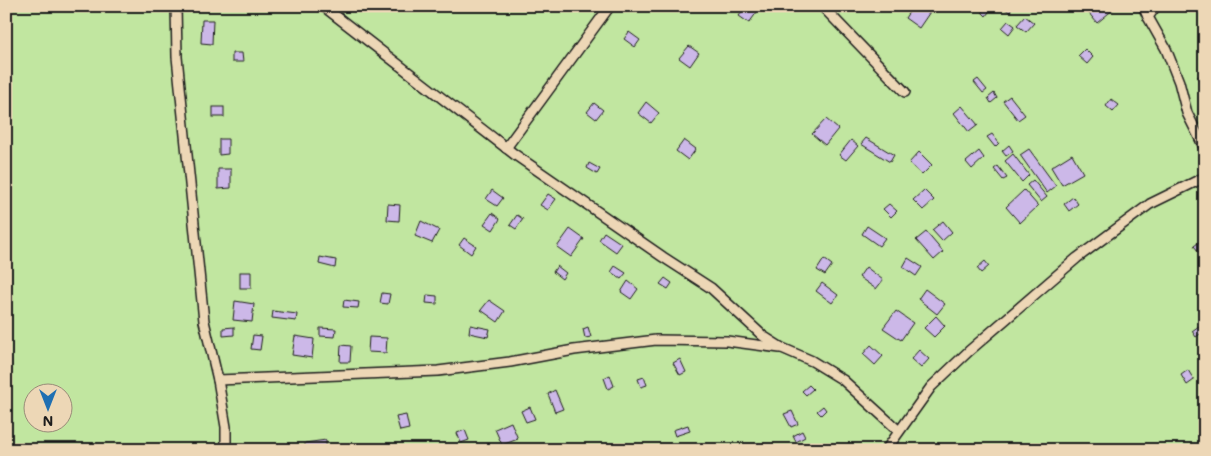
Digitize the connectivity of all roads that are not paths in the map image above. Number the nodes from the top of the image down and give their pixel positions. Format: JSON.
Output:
{"nodes":[{"id":1,"x":176,"y":6,"type":"edge"},
{"id":2,"x":323,"y":6,"type":"edge"},
{"id":3,"x":610,"y":6,"type":"edge"},
{"id":4,"x":822,"y":6,"type":"edge"},
{"id":5,"x":1143,"y":6,"type":"edge"},
{"id":6,"x":1156,"y":6,"type":"edge"},
{"id":7,"x":1148,"y":17,"type":"junction"},
{"id":8,"x":905,"y":92,"type":"dead end"},
{"id":9,"x":506,"y":148,"type":"junction"},
{"id":10,"x":1205,"y":149,"type":"edge"},
{"id":11,"x":1205,"y":177,"type":"edge"},
{"id":12,"x":782,"y":348,"type":"junction"},
{"id":13,"x":218,"y":380,"type":"junction"},
{"id":14,"x":900,"y":431,"type":"junction"},
{"id":15,"x":226,"y":450,"type":"edge"},
{"id":16,"x":886,"y":450,"type":"edge"}],
"edges":[{"from":1,"to":13,"type":"lane"},
{"from":2,"to":9,"type":"lane"},
{"from":3,"to":9,"type":"lane"},
{"from":4,"to":8,"type":"lane"},
{"from":5,"to":7,"type":"lane"},
{"from":6,"to":7,"type":"lane"},
{"from":7,"to":10,"type":"lane"},
{"from":9,"to":12,"type":"lane"},
{"from":11,"to":14,"type":"lane"},
{"from":12,"to":13,"type":"lane"},
{"from":12,"to":14,"type":"lane"},
{"from":13,"to":15,"type":"lane"},
{"from":14,"to":16,"type":"lane"}]}
